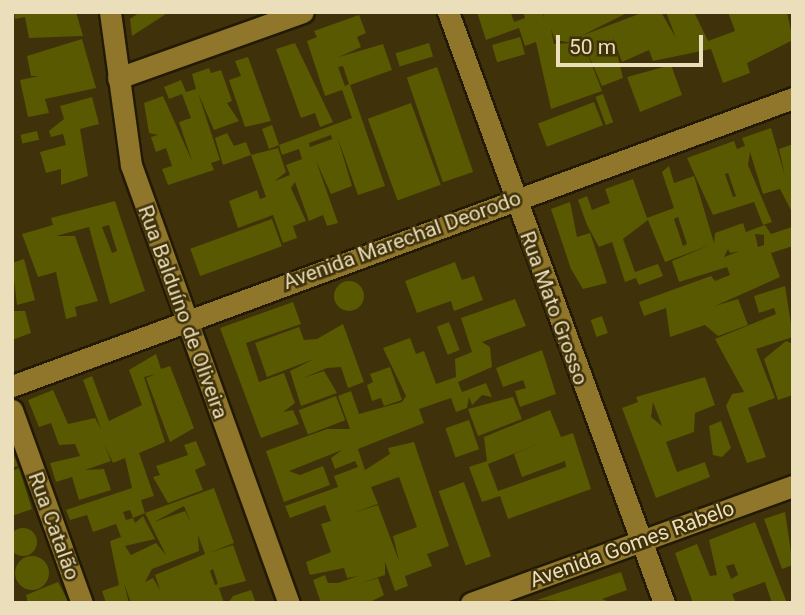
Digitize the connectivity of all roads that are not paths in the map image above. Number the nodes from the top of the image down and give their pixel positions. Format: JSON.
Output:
{"nodes":[{"id":1,"x":110,"y":12,"type":"edge"},
{"id":2,"x":303,"y":12,"type":"edge"},
{"id":3,"x":448,"y":12,"type":"edge"},
{"id":4,"x":118,"y":78,"type":"junction"},
{"id":5,"x":793,"y":97,"type":"edge"},
{"id":6,"x":514,"y":200,"type":"junction"},
{"id":7,"x":184,"y":319,"type":"junction"},
{"id":8,"x":12,"y":386,"type":"edge"},
{"id":9,"x":12,"y":410,"type":"edge"},
{"id":10,"x":793,"y":486,"type":"edge"},
{"id":11,"x":641,"y":541,"type":"junction"},
{"id":12,"x":82,"y":603,"type":"edge"},
{"id":13,"x":289,"y":603,"type":"edge"},
{"id":14,"x":471,"y":603,"type":"edge"},
{"id":15,"x":664,"y":603,"type":"edge"}],
"edges":[{"from":1,"to":4,"type":"street","name":"Rua Balduíno de Oliveira"},
{"from":2,"to":4,"type":"street"},
{"from":3,"to":6,"type":"street","name":"Rua Mato Grosso"},
{"from":4,"to":7,"type":"street","name":"Rua Balduíno de Oliveira"},
{"from":5,"to":6,"type":"street","name":"Avenida Marechal Deorodo"},
{"from":6,"to":7,"type":"street","name":"Avenida Marechal Deorodo"},
{"from":6,"to":11,"type":"street","name":"Rua Mato Grosso"},
{"from":7,"to":8,"type":"street","name":"Avenida Marechal Deorodo"},
{"from":7,"to":13,"type":"street","name":"Rua Balduíno de Oliveira"},
{"from":9,"to":12,"type":"street","name":"Rua Catalão"},
{"from":10,"to":11,"type":"street","name":"Avenida Gomes Rabelo"},
{"from":11,"to":14,"type":"street","name":"Avenida Gomes Rabelo"},
{"from":11,"to":15,"type":"street","name":"Rua Mato Grosso"}]}
